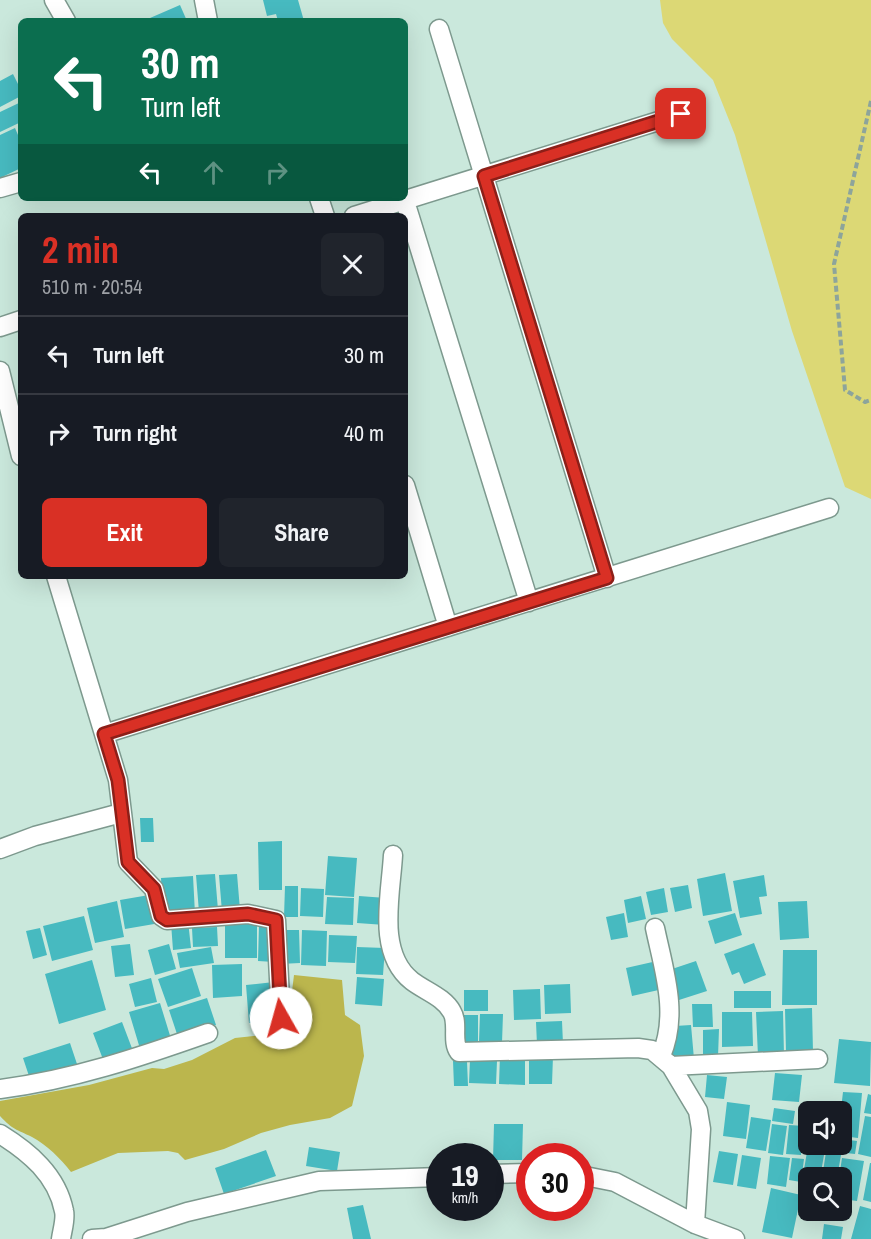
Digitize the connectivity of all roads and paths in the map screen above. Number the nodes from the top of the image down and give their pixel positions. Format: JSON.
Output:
{"nodes":[{"id":1,"x":54,"y":0,"type":"edge"},
{"id":2,"x":204,"y":0,"type":"edge"},
{"id":3,"x":64,"y":18,"type":"edge"},
{"id":4,"x":207,"y":18,"type":"edge"},
{"id":5,"x":439,"y":29,"type":"dead end"},
{"id":6,"x":871,"y":101,"type":"edge"},
{"id":7,"x":681,"y":114,"type":"dead end"},
{"id":8,"x":484,"y":176,"type":"junction"},
{"id":9,"x":18,"y":183,"type":"edge"},
{"id":10,"x":0,"y":188,"type":"edge"},
{"id":11,"x":408,"y":198,"type":"edge"},
{"id":12,"x":399,"y":201,"type":"edge"},
{"id":13,"x":406,"y":201,"type":"edge"},
{"id":14,"x":363,"y":213,"type":"edge"},
{"id":15,"x":18,"y":322,"type":"edge"},
{"id":16,"x":0,"y":327,"type":"edge"},
{"id":17,"x":0,"y":371,"type":"edge"},
{"id":18,"x":871,"y":400,"type":"edge"},
{"id":19,"x":18,"y":444,"type":"edge"},
{"id":20,"x":408,"y":495,"type":"edge"},
{"id":21,"x":830,"y":508,"type":"dead end"},
{"id":22,"x":607,"y":578,"type":"junction"},
{"id":23,"x":57,"y":579,"type":"edge"},
{"id":24,"x":529,"y":602,"type":"junction"},
{"id":25,"x":448,"y":627,"type":"junction"},
{"id":26,"x":104,"y":734,"type":"junction"},
{"id":27,"x":121,"y":813,"type":"junction"},
{"id":28,"x":0,"y":849,"type":"edge"},
{"id":29,"x":393,"y":855,"type":"dead end"},
{"id":30,"x":654,"y":928,"type":"dead end"},
{"id":31,"x":281,"y":1018,"type":"dead end"},
{"id":32,"x":208,"y":1033,"type":"dead end"},
{"id":33,"x":818,"y":1059,"type":"dead end"},
{"id":34,"x":666,"y":1061,"type":"junction"},
{"id":35,"x":0,"y":1089,"type":"edge"},
{"id":36,"x":0,"y":1134,"type":"edge"},
{"id":37,"x":426,"y":1177,"type":"edge"},
{"id":38,"x":594,"y":1177,"type":"edge"},
{"id":39,"x":695,"y":1224,"type":"junction"},
{"id":40,"x":61,"y":1239,"type":"edge"},
{"id":41,"x":92,"y":1239,"type":"edge"},
{"id":42,"x":735,"y":1239,"type":"edge"}],
"edges":[{"from":1,"to":3,"type":"street"},
{"from":2,"to":4,"type":"street"},
{"from":5,"to":8,"type":"street"},
{"from":6,"to":18,"type":"path"},
{"from":7,"to":8,"type":"street"},
{"from":8,"to":11,"type":"street"},
{"from":8,"to":22,"type":"street"},
{"from":9,"to":10,"type":"street"},
{"from":12,"to":14,"type":"street"},
{"from":13,"to":24,"type":"street"},
{"from":15,"to":16,"type":"street"},
{"from":17,"to":19,"type":"street"},
{"from":20,"to":25,"type":"street"},
{"from":21,"to":22,"type":"street"},
{"from":22,"to":24,"type":"street"},
{"from":23,"to":26,"type":"street"},
{"from":24,"to":25,"type":"street"},
{"from":25,"to":26,"type":"street"},
{"from":26,"to":27,"type":"street"},
{"from":27,"to":28,"type":"street"},
{"from":27,"to":31,"type":"street"},
{"from":29,"to":34,"type":"street"},
{"from":30,"to":34,"type":"street"},
{"from":32,"to":35,"type":"street"},
{"from":33,"to":34,"type":"street"},
{"from":34,"to":39,"type":"street"},
{"from":36,"to":40,"type":"street"},
{"from":37,"to":41,"type":"street"},
{"from":38,"to":39,"type":"street"},
{"from":39,"to":42,"type":"street"}]}
